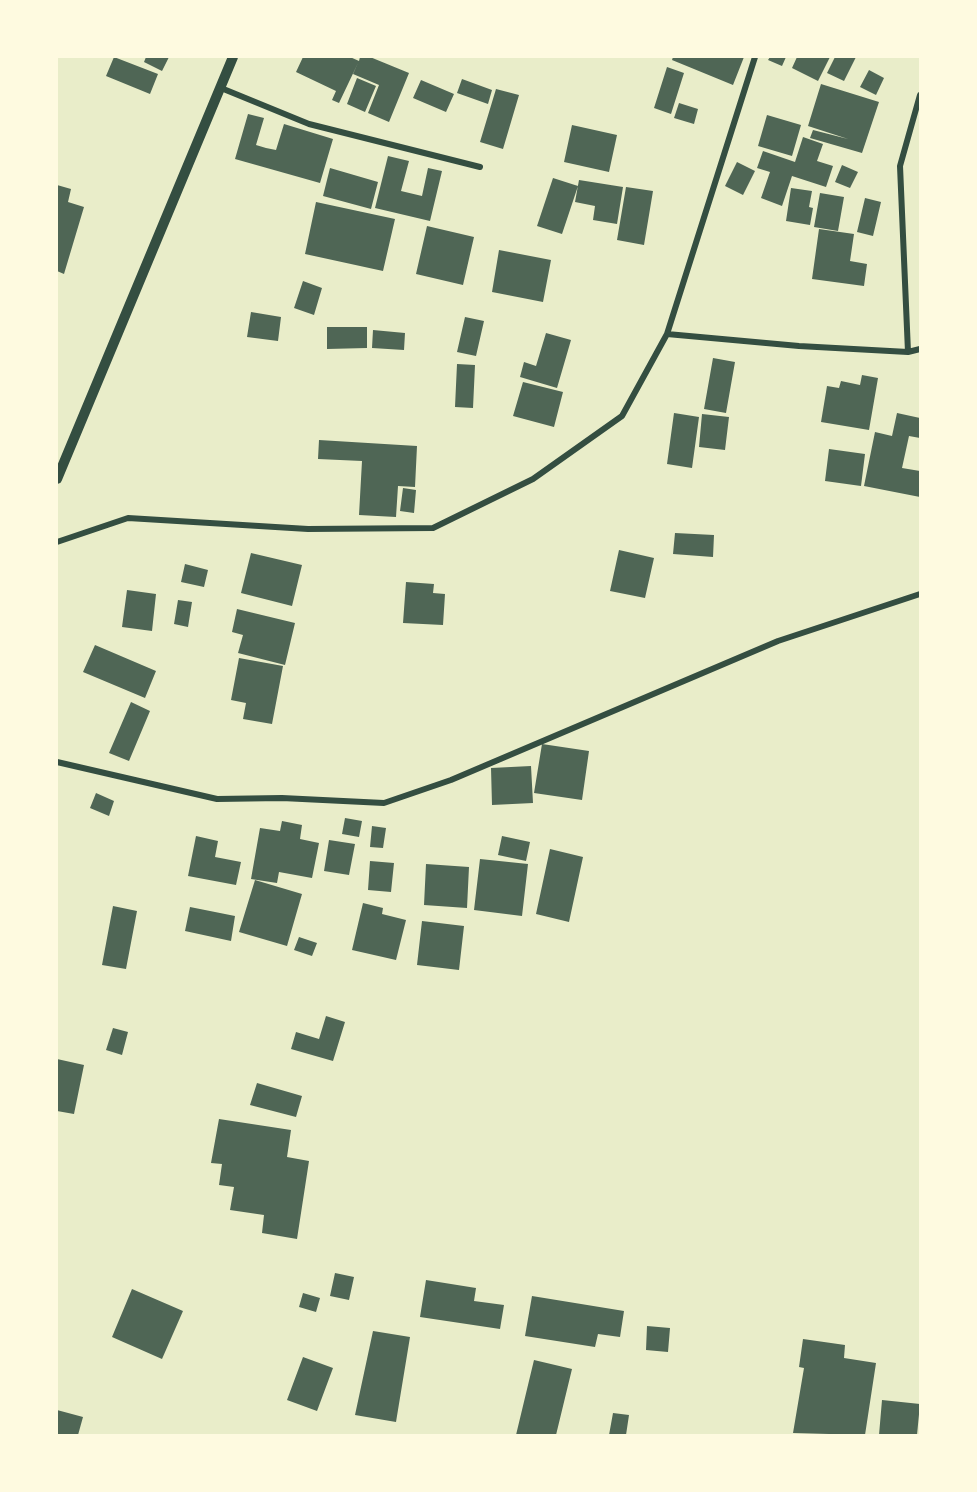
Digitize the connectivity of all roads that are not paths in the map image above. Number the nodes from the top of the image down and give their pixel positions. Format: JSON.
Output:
{"nodes":[{"id":1,"x":233,"y":57,"type":"edge"},
{"id":2,"x":754,"y":57,"type":"edge"},
{"id":3,"x":220,"y":88,"type":"junction"},
{"id":4,"x":920,"y":95,"type":"edge"},
{"id":5,"x":480,"y":167,"type":"dead end"},
{"id":6,"x":667,"y":334,"type":"junction"},
{"id":7,"x":920,"y":349,"type":"edge"},
{"id":8,"x":908,"y":352,"type":"junction"},
{"id":9,"x":57,"y":478,"type":"edge"},
{"id":10,"x":57,"y":542,"type":"edge"},
{"id":11,"x":920,"y":594,"type":"edge"},
{"id":12,"x":57,"y":762,"type":"edge"}],
"edges":[{"from":1,"to":3,"type":"street"},
{"from":2,"to":6,"type":"street"},
{"from":3,"to":5,"type":"street"},
{"from":3,"to":9,"type":"street"},
{"from":4,"to":8,"type":"street"},
{"from":6,"to":8,"type":"street"},
{"from":6,"to":10,"type":"street"},
{"from":7,"to":8,"type":"street"},
{"from":11,"to":12,"type":"street"}]}
